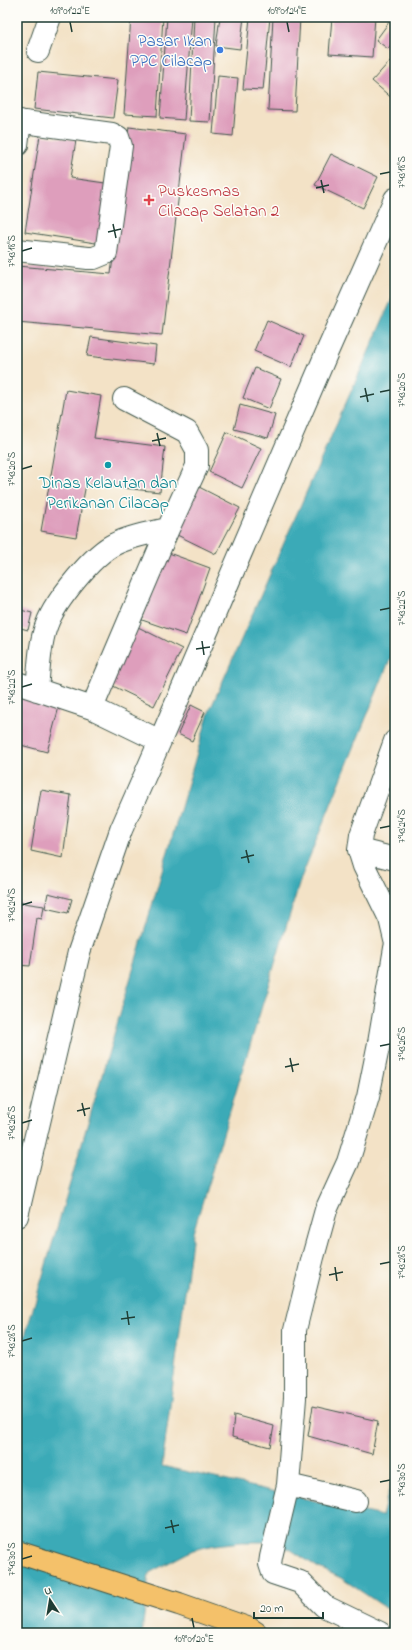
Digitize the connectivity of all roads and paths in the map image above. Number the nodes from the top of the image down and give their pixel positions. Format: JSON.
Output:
{"nodes":[{"id":1,"x":50,"y":17,"type":"edge"},
{"id":2,"x":38,"y":51,"type":"dead end"},
{"id":3,"x":19,"y":121,"type":"edge"},
{"id":4,"x":17,"y":146,"type":"edge"},
{"id":5,"x":395,"y":199,"type":"edge"},
{"id":6,"x":17,"y":250,"type":"edge"},
{"id":7,"x":124,"y":399,"type":"dead end"},
{"id":8,"x":168,"y":528,"type":"junction"},
{"id":9,"x":17,"y":683,"type":"edge"},
{"id":10,"x":37,"y":690,"type":"junction"},
{"id":11,"x":92,"y":708,"type":"junction"},
{"id":12,"x":160,"y":741,"type":"junction"},
{"id":13,"x":395,"y":741,"type":"edge"},
{"id":14,"x":359,"y":850,"type":"junction"},
{"id":15,"x":395,"y":859,"type":"edge"},
{"id":16,"x":395,"y":940,"type":"edge"},
{"id":17,"x":395,"y":948,"type":"edge"},
{"id":18,"x":17,"y":1216,"type":"edge"},
{"id":19,"x":287,"y":1489,"type":"junction"},
{"id":20,"x":356,"y":1501,"type":"dead end"},
{"id":21,"x":17,"y":1552,"type":"edge"},
{"id":22,"x":256,"y":1633,"type":"edge"},
{"id":23,"x":380,"y":1633,"type":"edge"}],
"edges":[{"from":1,"to":2,"type":"street"},
{"from":3,"to":4,"type":"street"},
{"from":3,"to":6,"type":"street"},
{"from":5,"to":12,"type":"street"},
{"from":7,"to":8,"type":"street"},
{"from":8,"to":10,"type":"street"},
{"from":8,"to":11,"type":"street"},
{"from":9,"to":10,"type":"street"},
{"from":10,"to":11,"type":"street"},
{"from":11,"to":12,"type":"street"},
{"from":12,"to":18,"type":"street"},
{"from":13,"to":14,"type":"street"},
{"from":14,"to":15,"type":"street"},
{"from":14,"to":16,"type":"street"},
{"from":17,"to":19,"type":"street"},
{"from":19,"to":20,"type":"street"},
{"from":19,"to":23,"type":"street"},
{"from":21,"to":22,"type":"highway"}]}
